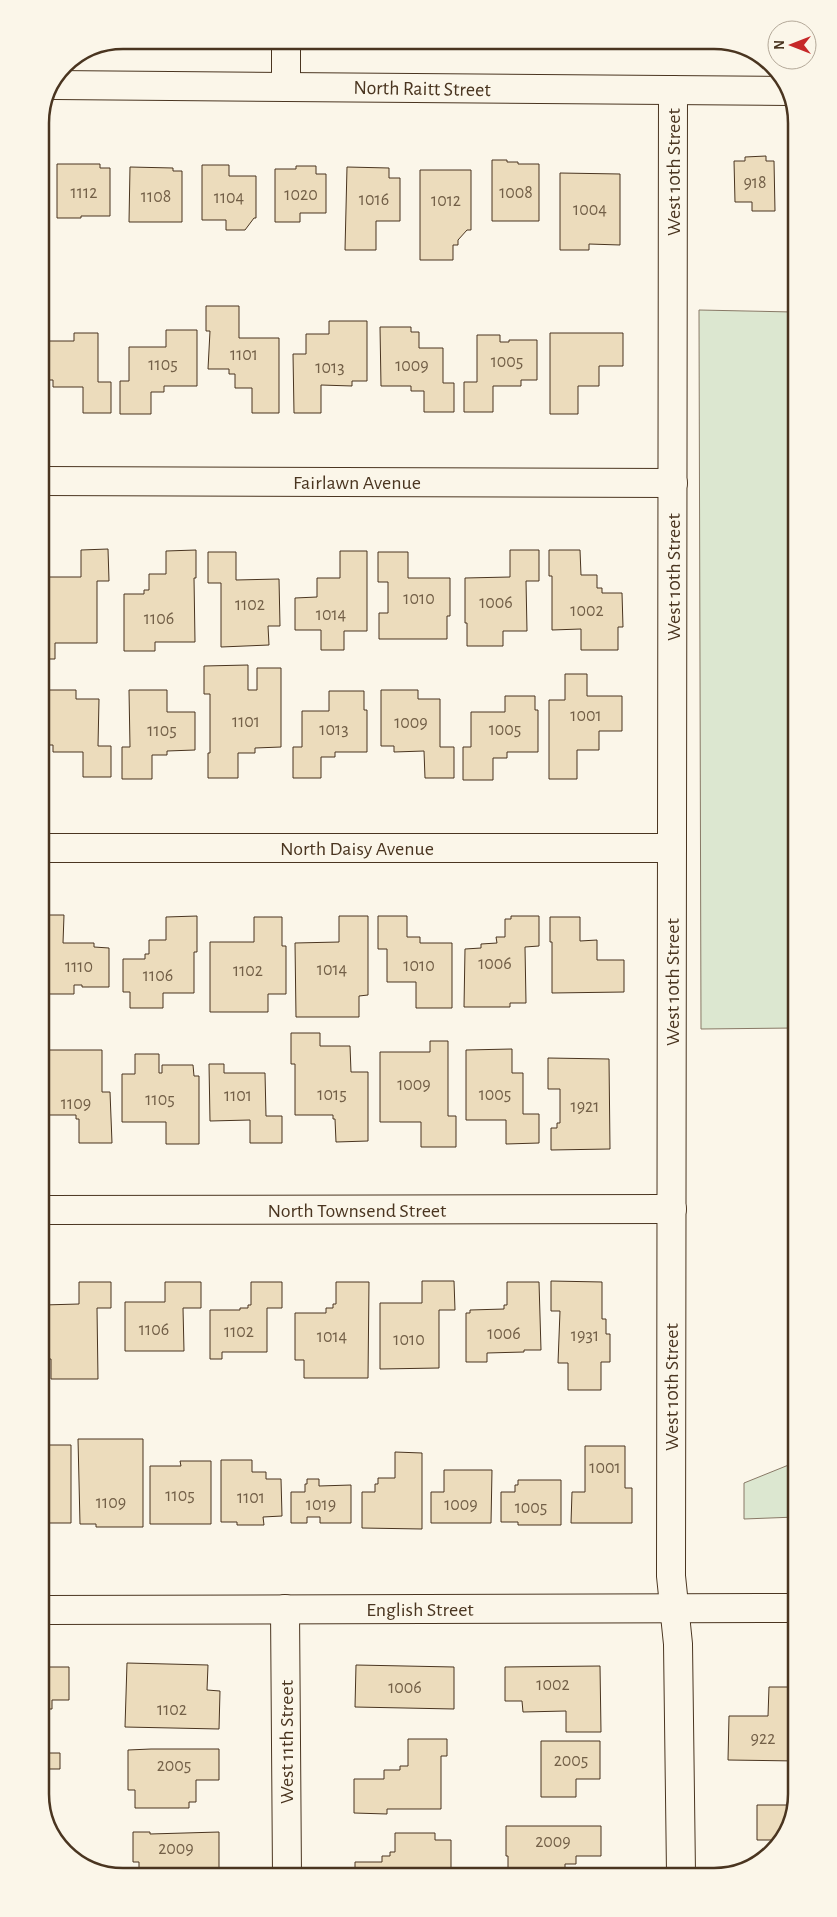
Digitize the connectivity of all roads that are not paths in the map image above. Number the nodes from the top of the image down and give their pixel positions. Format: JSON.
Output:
{"nodes":[{"id":1,"x":286,"y":49,"type":"edge"},
{"id":2,"x":59,"y":85,"type":"edge"},
{"id":3,"x":286,"y":87,"type":"junction"},
{"id":4,"x":673,"y":90,"type":"junction"},
{"id":5,"x":781,"y":91,"type":"edge"},
{"id":6,"x":49,"y":481,"type":"edge"},
{"id":7,"x":673,"y":483,"type":"junction"},
{"id":8,"x":49,"y":848,"type":"edge"},
{"id":9,"x":672,"y":848,"type":"junction"},
{"id":10,"x":672,"y":1209,"type":"junction"},
{"id":11,"x":49,"y":1210,"type":"edge"},
{"id":12,"x":674,"y":1608,"type":"junction"},
{"id":13,"x":788,"y":1608,"type":"edge"},
{"id":14,"x":285,"y":1609,"type":"junction"},
{"id":15,"x":49,"y":1610,"type":"edge"},
{"id":16,"x":287,"y":1868,"type":"edge"},
{"id":17,"x":681,"y":1868,"type":"edge"}],
"edges":[{"from":1,"to":3,"type":"street"},
{"from":2,"to":3,"type":"street","name":"North Raitt Street"},
{"from":3,"to":4,"type":"street","name":"North Raitt Street"},
{"from":4,"to":5,"type":"street","name":"North Raitt Street"},
{"from":4,"to":7,"type":"street","name":"West 10th Street"},
{"from":6,"to":7,"type":"street","name":"Fairlawn Avenue"},
{"from":7,"to":9,"type":"street","name":"West 10th Street"},
{"from":8,"to":9,"type":"street","name":"North Daisy Avenue"},
{"from":9,"to":10,"type":"street","name":"West 10th Street"},
{"from":10,"to":11,"type":"street","name":"North Townsend Street"},
{"from":10,"to":12,"type":"street","name":"West 10th Street"},
{"from":12,"to":13,"type":"street","name":"English Street"},
{"from":12,"to":14,"type":"street","name":"English Street"},
{"from":12,"to":17,"type":"street","name":"West 10th Street"},
{"from":14,"to":15,"type":"street","name":"English Street"},
{"from":14,"to":16,"type":"street","name":"West 11th Street"}]}
